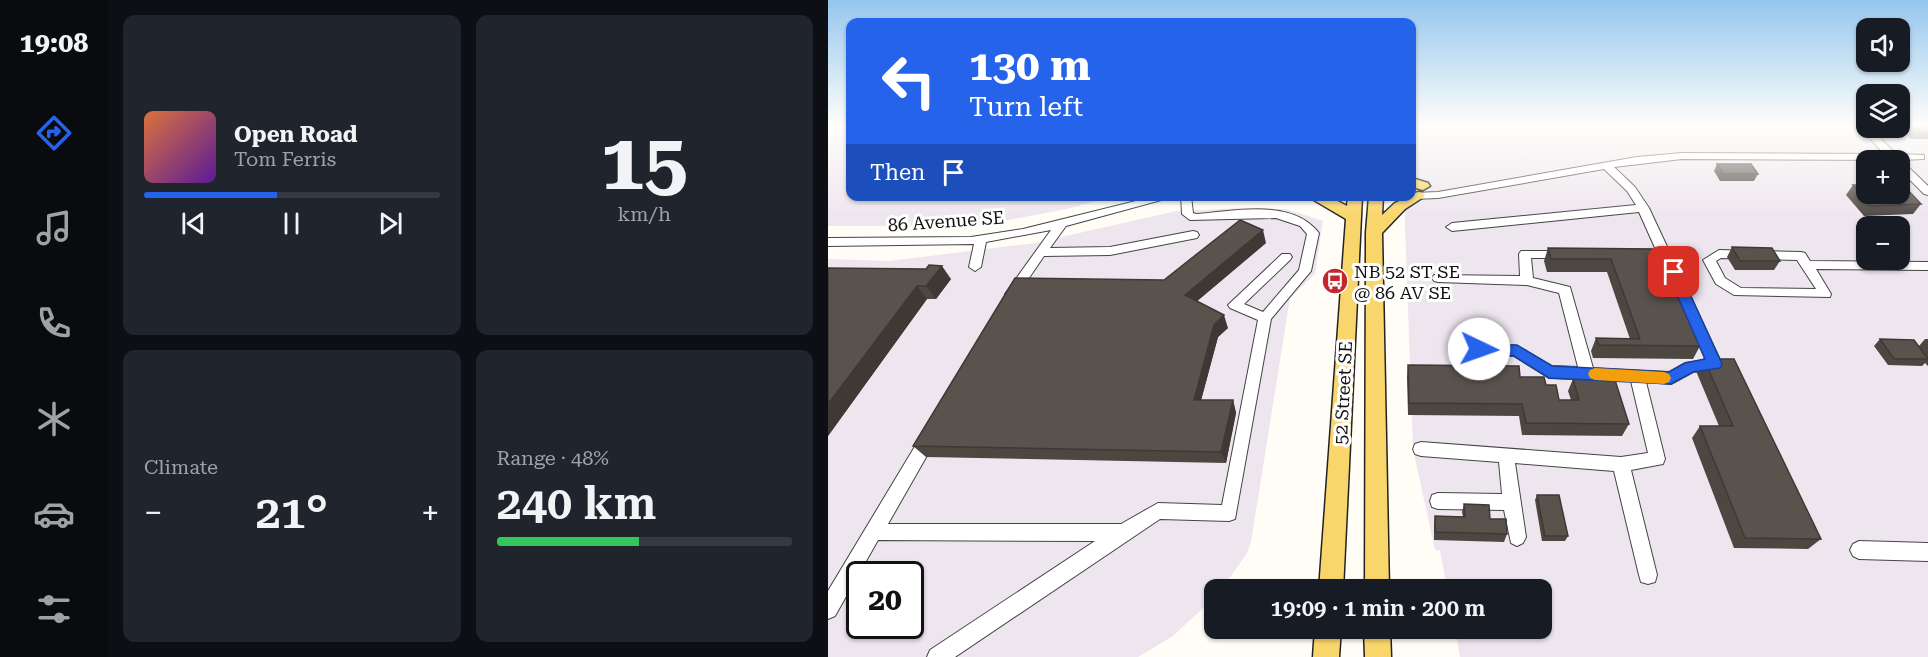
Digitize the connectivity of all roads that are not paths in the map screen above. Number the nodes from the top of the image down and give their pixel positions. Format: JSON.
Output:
{"nodes":[{"id":1,"x":1920,"y":157,"type":"dead end"},
{"id":2,"x":1910,"y":158,"type":"edge"},
{"id":3,"x":1856,"y":159,"type":"edge"},
{"id":4,"x":1606,"y":165,"type":"junction"},
{"id":5,"x":1910,"y":177,"type":"edge"},
{"id":6,"x":1925,"y":187,"type":"edge"},
{"id":7,"x":1416,"y":189,"type":"edge"},
{"id":8,"x":1151,"y":201,"type":"edge"},
{"id":9,"x":1187,"y":201,"type":"edge"},
{"id":10,"x":1326,"y":201,"type":"edge"},
{"id":11,"x":1355,"y":201,"type":"edge"},
{"id":12,"x":1376,"y":201,"type":"edge"},
{"id":13,"x":1404,"y":201,"type":"edge"},
{"id":14,"x":1643,"y":208,"type":"junction"},
{"id":15,"x":1354,"y":217,"type":"junction"},
{"id":16,"x":1062,"y":223,"type":"junction"},
{"id":17,"x":1452,"y":227,"type":"dead end"},
{"id":18,"x":1374,"y":232,"type":"junction"},
{"id":19,"x":1193,"y":235,"type":"dead end"},
{"id":20,"x":981,"y":239,"type":"junction"},
{"id":21,"x":828,"y":242,"type":"edge"},
{"id":22,"x":1041,"y":252,"type":"junction"},
{"id":23,"x":1572,"y":254,"type":"edge"},
{"id":24,"x":1630,"y":254,"type":"edge"},
{"id":25,"x":1665,"y":254,"type":"junction"},
{"id":26,"x":1286,"y":257,"type":"dead end"},
{"id":27,"x":1807,"y":266,"type":"junction"},
{"id":28,"x":1928,"y":266,"type":"edge"},
{"id":29,"x":975,"y":267,"type":"dead end"},
{"id":30,"x":1438,"y":278,"type":"dead end"},
{"id":31,"x":1527,"y":281,"type":"junction"},
{"id":32,"x":1006,"y":303,"type":"edge"},
{"id":33,"x":1264,"y":318,"type":"junction"},
{"id":34,"x":1460,"y":348,"type":"dead end"},
{"id":35,"x":1587,"y":373,"type":"junction"},
{"id":36,"x":1637,"y":376,"type":"junction"},
{"id":37,"x":938,"y":423,"type":"edge"},
{"id":38,"x":1421,"y":449,"type":"dead end"},
{"id":39,"x":1506,"y":454,"type":"junction"},
{"id":40,"x":1621,"y":465,"type":"junction"},
{"id":41,"x":1438,"y":501,"type":"dead end"},
{"id":42,"x":1511,"y":502,"type":"junction"},
{"id":43,"x":875,"y":532,"type":"junction"},
{"id":44,"x":1123,"y":533,"type":"junction"},
{"id":45,"x":1517,"y":537,"type":"dead end"},
{"id":46,"x":1859,"y":550,"type":"dead end"},
{"id":47,"x":1928,"y":552,"type":"edge"},
{"id":48,"x":1648,"y":575,"type":"dead end"},
{"id":49,"x":1332,"y":579,"type":"edge"},
{"id":50,"x":1377,"y":579,"type":"edge"},
{"id":51,"x":828,"y":609,"type":"edge"},
{"id":52,"x":1327,"y":639,"type":"edge"},
{"id":53,"x":1377,"y":639,"type":"edge"},
{"id":54,"x":936,"y":657,"type":"edge"},
{"id":55,"x":1326,"y":657,"type":"edge"},
{"id":56,"x":1378,"y":657,"type":"edge"}],
"edges":[{"from":1,"to":2,"type":"street"},
{"from":3,"to":4,"type":"street"},
{"from":4,"to":7,"type":"street"},
{"from":4,"to":14,"type":"street"},
{"from":5,"to":6,"type":"street"},
{"from":8,"to":16,"type":"street","name":"86 Avenue SE"},
{"from":9,"to":33,"type":"street"},
{"from":10,"to":15,"type":"main road"},
{"from":11,"to":15,"type":"main road","name":"52 Street SE"},
{"from":12,"to":18,"type":"main road","name":"52 Street SE"},
{"from":13,"to":18,"type":"main road"},
{"from":14,"to":17,"type":"street"},
{"from":14,"to":25,"type":"street"},
{"from":15,"to":49,"type":"main road","name":"52 Street SE"},
{"from":16,"to":20,"type":"street","name":"86 Avenue SE"},
{"from":16,"to":22,"type":"street"},
{"from":18,"to":50,"type":"main road","name":"52 Street SE"},
{"from":19,"to":22,"type":"street"},
{"from":20,"to":21,"type":"street","name":"86 Avenue SE"},
{"from":20,"to":29,"type":"street"},
{"from":22,"to":32,"type":"street"},
{"from":23,"to":31,"type":"street"},
{"from":24,"to":25,"type":"street"},
{"from":25,"to":36,"type":"street"},
{"from":26,"to":33,"type":"street"},
{"from":27,"to":27,"type":"street"},
{"from":27,"to":28,"type":"street"},
{"from":30,"to":31,"type":"street"},
{"from":31,"to":35,"type":"street"},
{"from":33,"to":44,"type":"street"},
{"from":34,"to":35,"type":"street"},
{"from":35,"to":36,"type":"street"},
{"from":36,"to":40,"type":"street"},
{"from":37,"to":43,"type":"street"},
{"from":38,"to":39,"type":"street"},
{"from":39,"to":40,"type":"street"},
{"from":39,"to":42,"type":"street"},
{"from":40,"to":48,"type":"street"},
{"from":41,"to":42,"type":"street"},
{"from":42,"to":45,"type":"street"},
{"from":43,"to":44,"type":"street"},
{"from":43,"to":51,"type":"street"},
{"from":44,"to":54,"type":"street"},
{"from":46,"to":47,"type":"street"},
{"from":52,"to":55,"type":"main road"},
{"from":53,"to":56,"type":"main road"}]}
